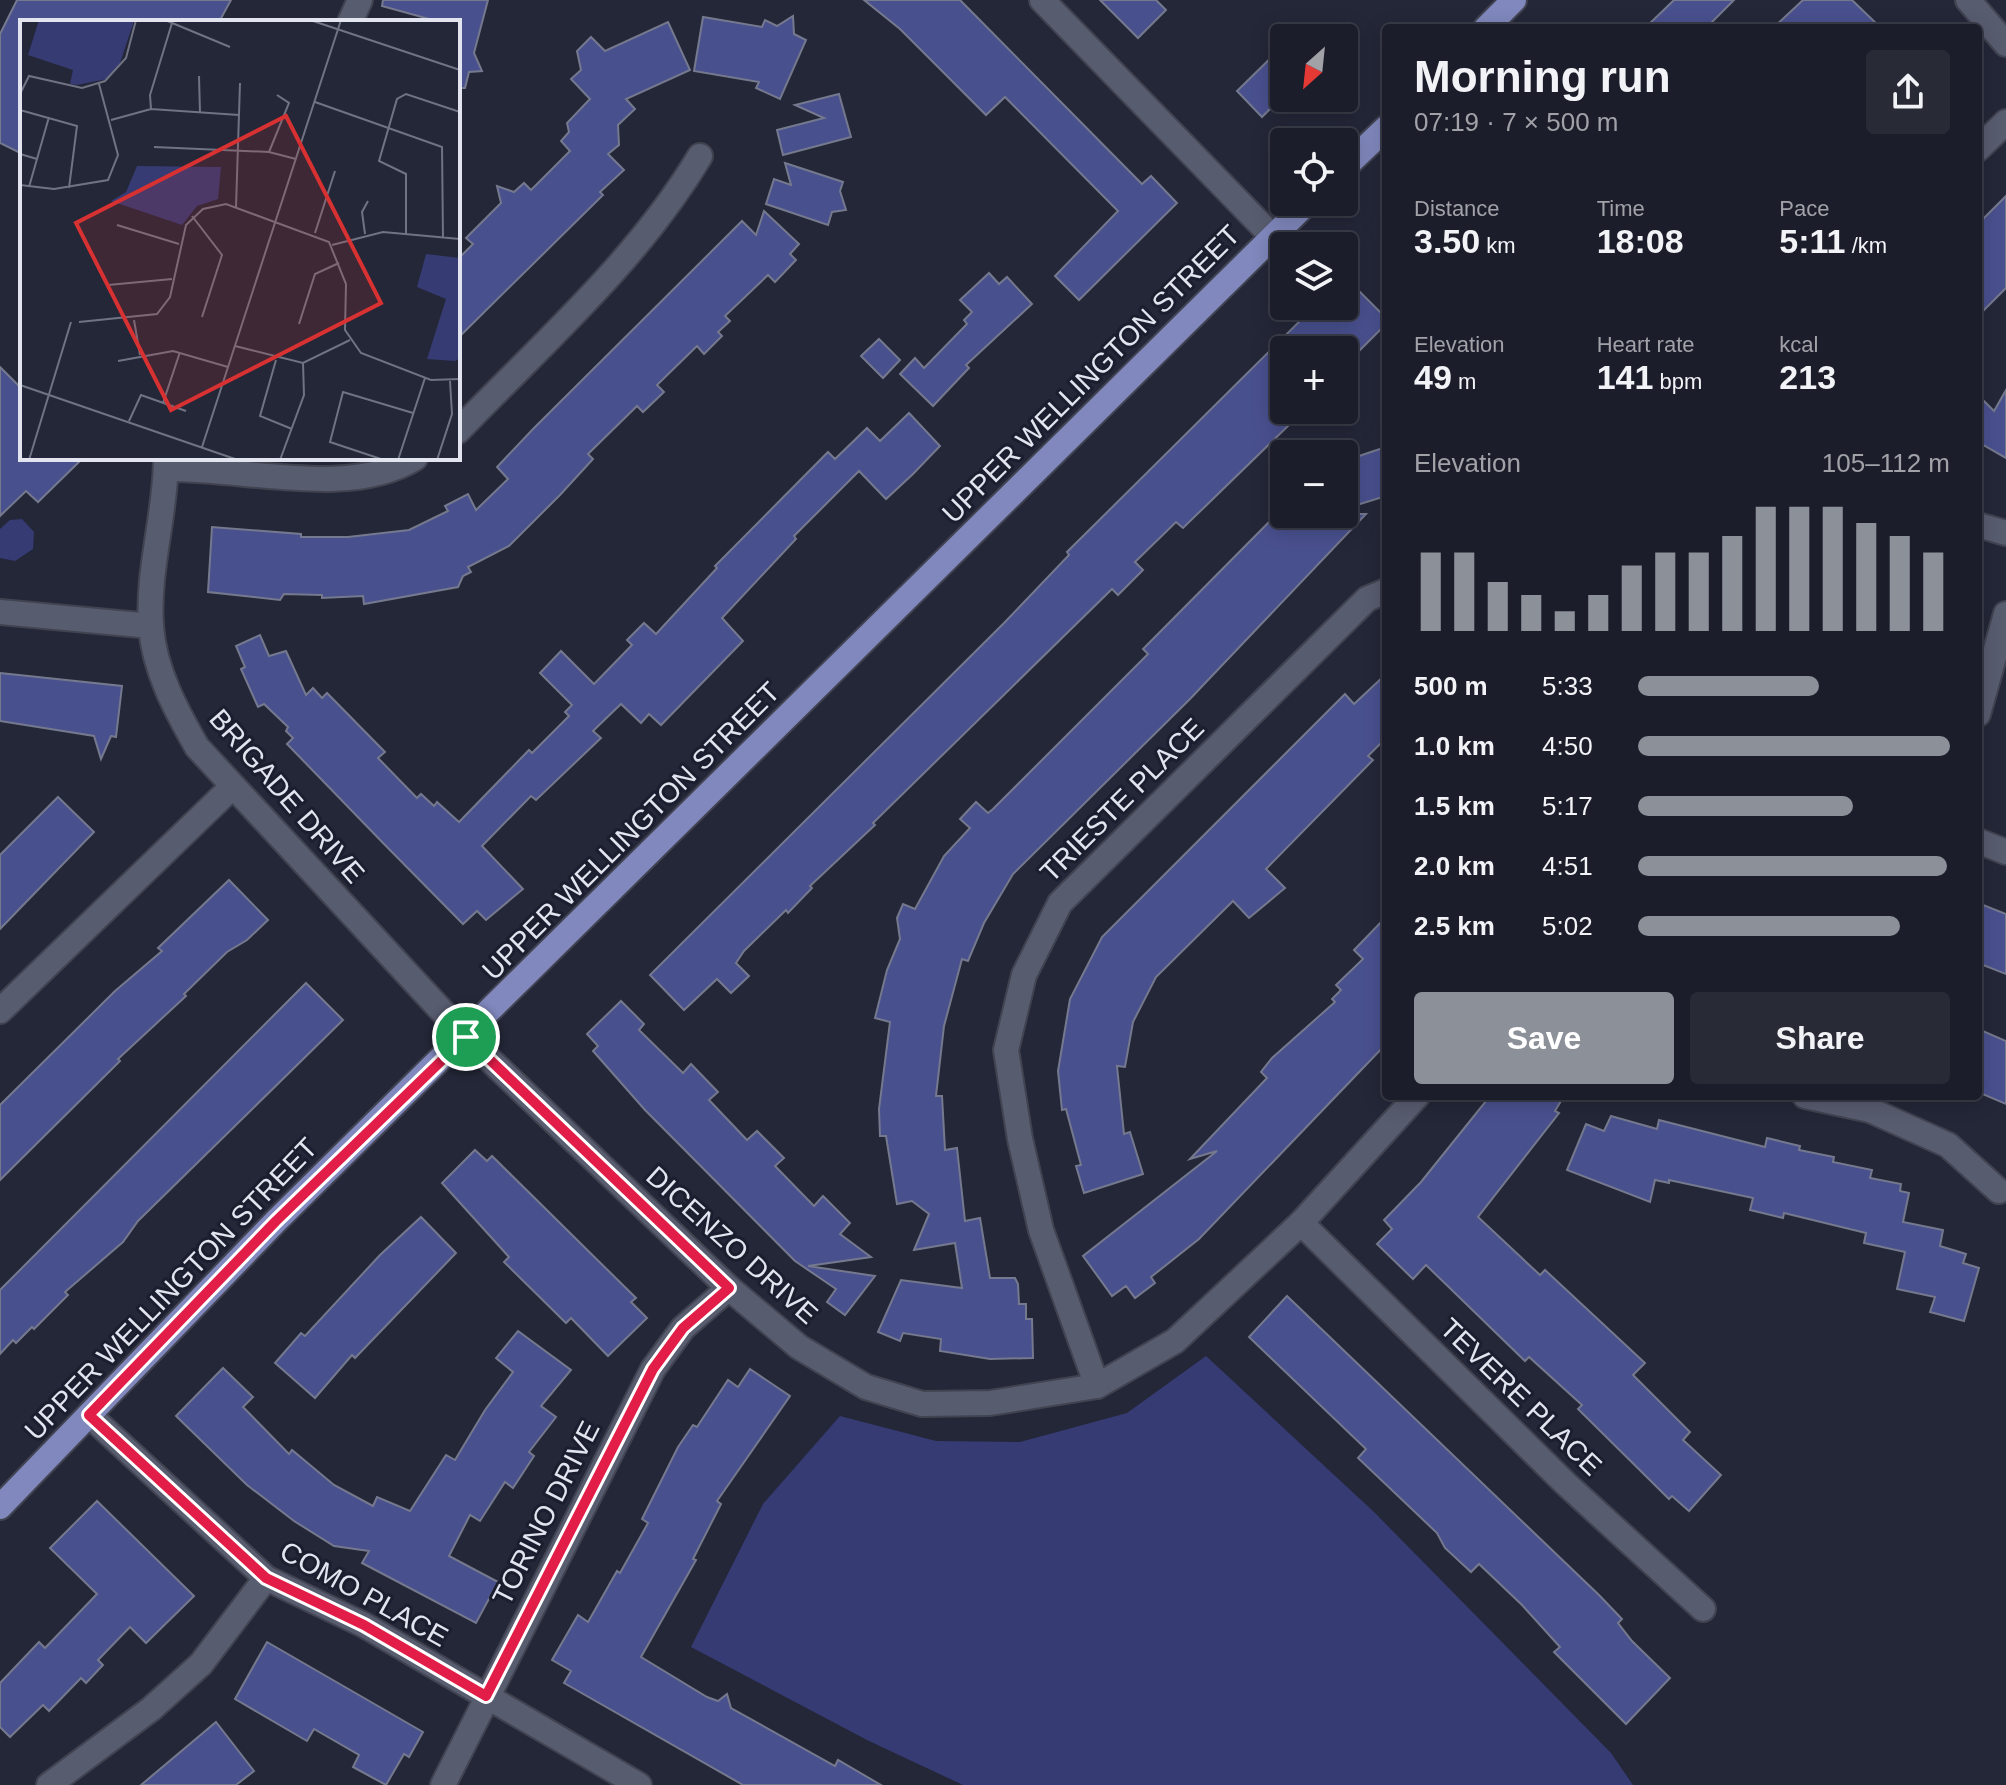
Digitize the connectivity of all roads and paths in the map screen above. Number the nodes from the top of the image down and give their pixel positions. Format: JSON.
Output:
{"nodes":[{"id":1,"x":360,"y":0,"type":"edge"},
{"id":2,"x":1042,"y":0,"type":"edge"},
{"id":3,"x":1514,"y":0,"type":"edge"},
{"id":4,"x":1968,"y":0,"type":"edge"},
{"id":5,"x":351,"y":20,"type":"edge"},
{"id":6,"x":1490,"y":24,"type":"edge"},
{"id":7,"x":2006,"y":44,"type":"edge"},
{"id":8,"x":2006,"y":122,"type":"edge"},
{"id":9,"x":1382,"y":132,"type":"edge"},
{"id":10,"x":1982,"y":145,"type":"edge"},
{"id":11,"x":1358,"y":155,"type":"edge"},
{"id":12,"x":700,"y":156,"type":"dead end"},
{"id":13,"x":1293,"y":216,"type":"edge"},
{"id":14,"x":1276,"y":232,"type":"edge"},
{"id":15,"x":1270,"y":234,"type":"edge"},
{"id":16,"x":1270,"y":238,"type":"edge"},
{"id":17,"x":460,"y":429,"type":"edge"},
{"id":18,"x":412,"y":460,"type":"edge"},
{"id":19,"x":166,"y":463,"type":"edge"},
{"id":20,"x":1982,"y":526,"type":"edge"},
{"id":21,"x":2006,"y":533,"type":"edge"},
{"id":22,"x":1382,"y":593,"type":"edge"},
{"id":23,"x":0,"y":612,"type":"edge"},
{"id":24,"x":2006,"y":614,"type":"edge"},
{"id":25,"x":151,"y":626,"type":"junction"},
{"id":26,"x":1982,"y":700,"type":"edge"},
{"id":27,"x":232,"y":787,"type":"junction"},
{"id":28,"x":1982,"y":843,"type":"edge"},
{"id":29,"x":2006,"y":852,"type":"edge"},
{"id":30,"x":0,"y":1011,"type":"edge"},
{"id":31,"x":466,"y":1037,"type":"junction"},
{"id":32,"x":1413,"y":1100,"type":"edge"},
{"id":33,"x":1824,"y":1100,"type":"edge"},
{"id":34,"x":1999,"y":1191,"type":"dead end"},
{"id":35,"x":1301,"y":1223,"type":"junction"},
{"id":36,"x":729,"y":1288,"type":"junction"},
{"id":37,"x":1097,"y":1386,"type":"junction"},
{"id":38,"x":89,"y":1415,"type":"junction"},
{"id":39,"x":0,"y":1507,"type":"edge"},
{"id":40,"x":266,"y":1578,"type":"junction"},
{"id":41,"x":1703,"y":1609,"type":"dead end"},
{"id":42,"x":486,"y":1696,"type":"junction"},
{"id":43,"x":49,"y":1785,"type":"edge"},
{"id":44,"x":443,"y":1785,"type":"edge"},
{"id":45,"x":639,"y":1785,"type":"edge"}],
"edges":[{"from":1,"to":5,"type":"street"},
{"from":2,"to":15,"type":"street"},
{"from":3,"to":6,"type":"main road"},
{"from":4,"to":7,"type":"street"},
{"from":8,"to":10,"type":"street"},
{"from":9,"to":11,"type":"main road"},
{"from":12,"to":17,"type":"street"},
{"from":13,"to":14,"type":"main road","name":"UPPER WELLINGTON STREET"},
{"from":16,"to":31,"type":"main road","name":"UPPER WELLINGTON STREET"},
{"from":18,"to":19,"type":"street"},
{"from":19,"to":25,"type":"street","name":"BRIGADE DRIVE"},
{"from":20,"to":21,"type":"street"},
{"from":22,"to":37,"type":"street","name":"TRIESTE PLACE"},
{"from":23,"to":25,"type":"street"},
{"from":24,"to":26,"type":"street"},
{"from":25,"to":27,"type":"street","name":"BRIGADE DRIVE"},
{"from":27,"to":30,"type":"street"},
{"from":27,"to":31,"type":"street","name":"BRIGADE DRIVE"},
{"from":28,"to":29,"type":"street"},
{"from":31,"to":36,"type":"street","name":"DICENZO DRIVE"},
{"from":31,"to":38,"type":"main road","name":"UPPER WELLINGTON STREET"},
{"from":32,"to":35,"type":"street","name":"DICENZO DRIVE"},
{"from":33,"to":34,"type":"street"},
{"from":35,"to":37,"type":"street","name":"DICENZO DRIVE"},
{"from":35,"to":41,"type":"street","name":"TEVERE PLACE"},
{"from":36,"to":37,"type":"street","name":"DICENZO DRIVE"},
{"from":36,"to":42,"type":"street","name":"TORINO DRIVE"},
{"from":38,"to":39,"type":"main road","name":"UPPER WELLINGTON STREET"},
{"from":38,"to":40,"type":"street","name":"COMO PLACE"},
{"from":40,"to":42,"type":"street","name":"COMO PLACE"},
{"from":40,"to":43,"type":"street"},
{"from":42,"to":44,"type":"street","name":"TORINO DRIVE"},
{"from":42,"to":45,"type":"street","name":"COMO PLACE"}]}
